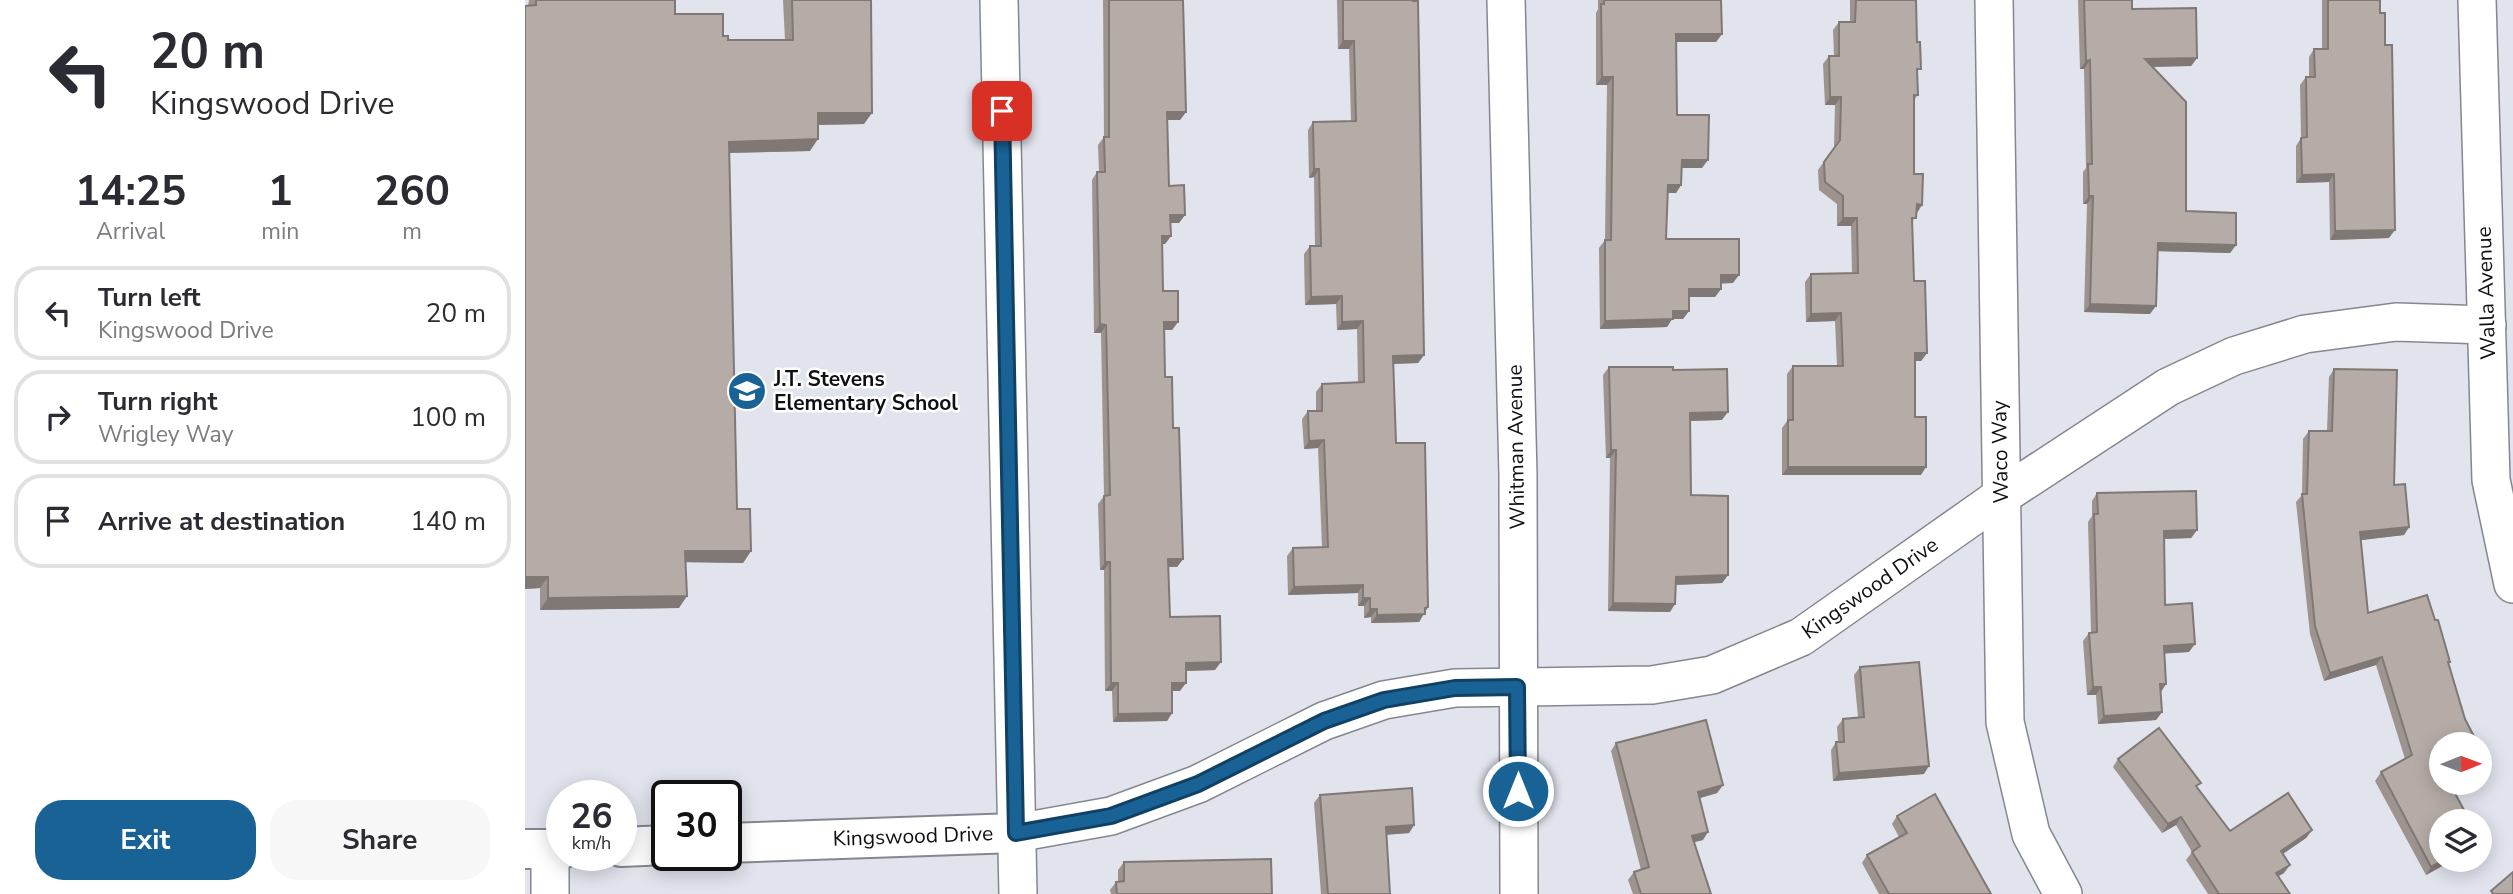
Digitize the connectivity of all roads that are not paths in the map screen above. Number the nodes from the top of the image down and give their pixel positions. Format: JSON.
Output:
{"nodes":[{"id":1,"x":999,"y":0,"type":"edge"},
{"id":2,"x":1506,"y":0,"type":"edge"},
{"id":3,"x":1994,"y":0,"type":"edge"},
{"id":4,"x":2477,"y":0,"type":"edge"},
{"id":5,"x":2487,"y":325,"type":"junction"},
{"id":6,"x":2000,"y":497,"type":"junction"},
{"id":7,"x":2513,"y":584,"type":"edge"},
{"id":8,"x":1517,"y":687,"type":"junction"},
{"id":9,"x":1016,"y":833,"type":"junction"},
{"id":10,"x":742,"y":842,"type":"edge"},
{"id":11,"x":545,"y":849,"type":"edge"},
{"id":12,"x":550,"y":894,"type":"edge"},
{"id":13,"x":1018,"y":894,"type":"edge"},
{"id":14,"x":1519,"y":894,"type":"edge"},
{"id":15,"x":2063,"y":894,"type":"edge"}],
"edges":[{"from":1,"to":9,"type":"street"},
{"from":2,"to":8,"type":"street","name":"Whitman Avenue"},
{"from":3,"to":6,"type":"street","name":"Waco Way"},
{"from":4,"to":5,"type":"street","name":"Walla Avenue"},
{"from":5,"to":6,"type":"street","name":"Kingswood Drive"},
{"from":5,"to":7,"type":"street","name":"Walla Avenue"},
{"from":6,"to":8,"type":"street","name":"Kingswood Drive"},
{"from":6,"to":15,"type":"street","name":"Waco Way"},
{"from":8,"to":9,"type":"street","name":"Kingswood Drive"},
{"from":8,"to":14,"type":"street","name":"Whitman Avenue"},
{"from":9,"to":10,"type":"street","name":"Kingswood Drive"},
{"from":9,"to":13,"type":"street"},
{"from":11,"to":12,"type":"street"}]}
